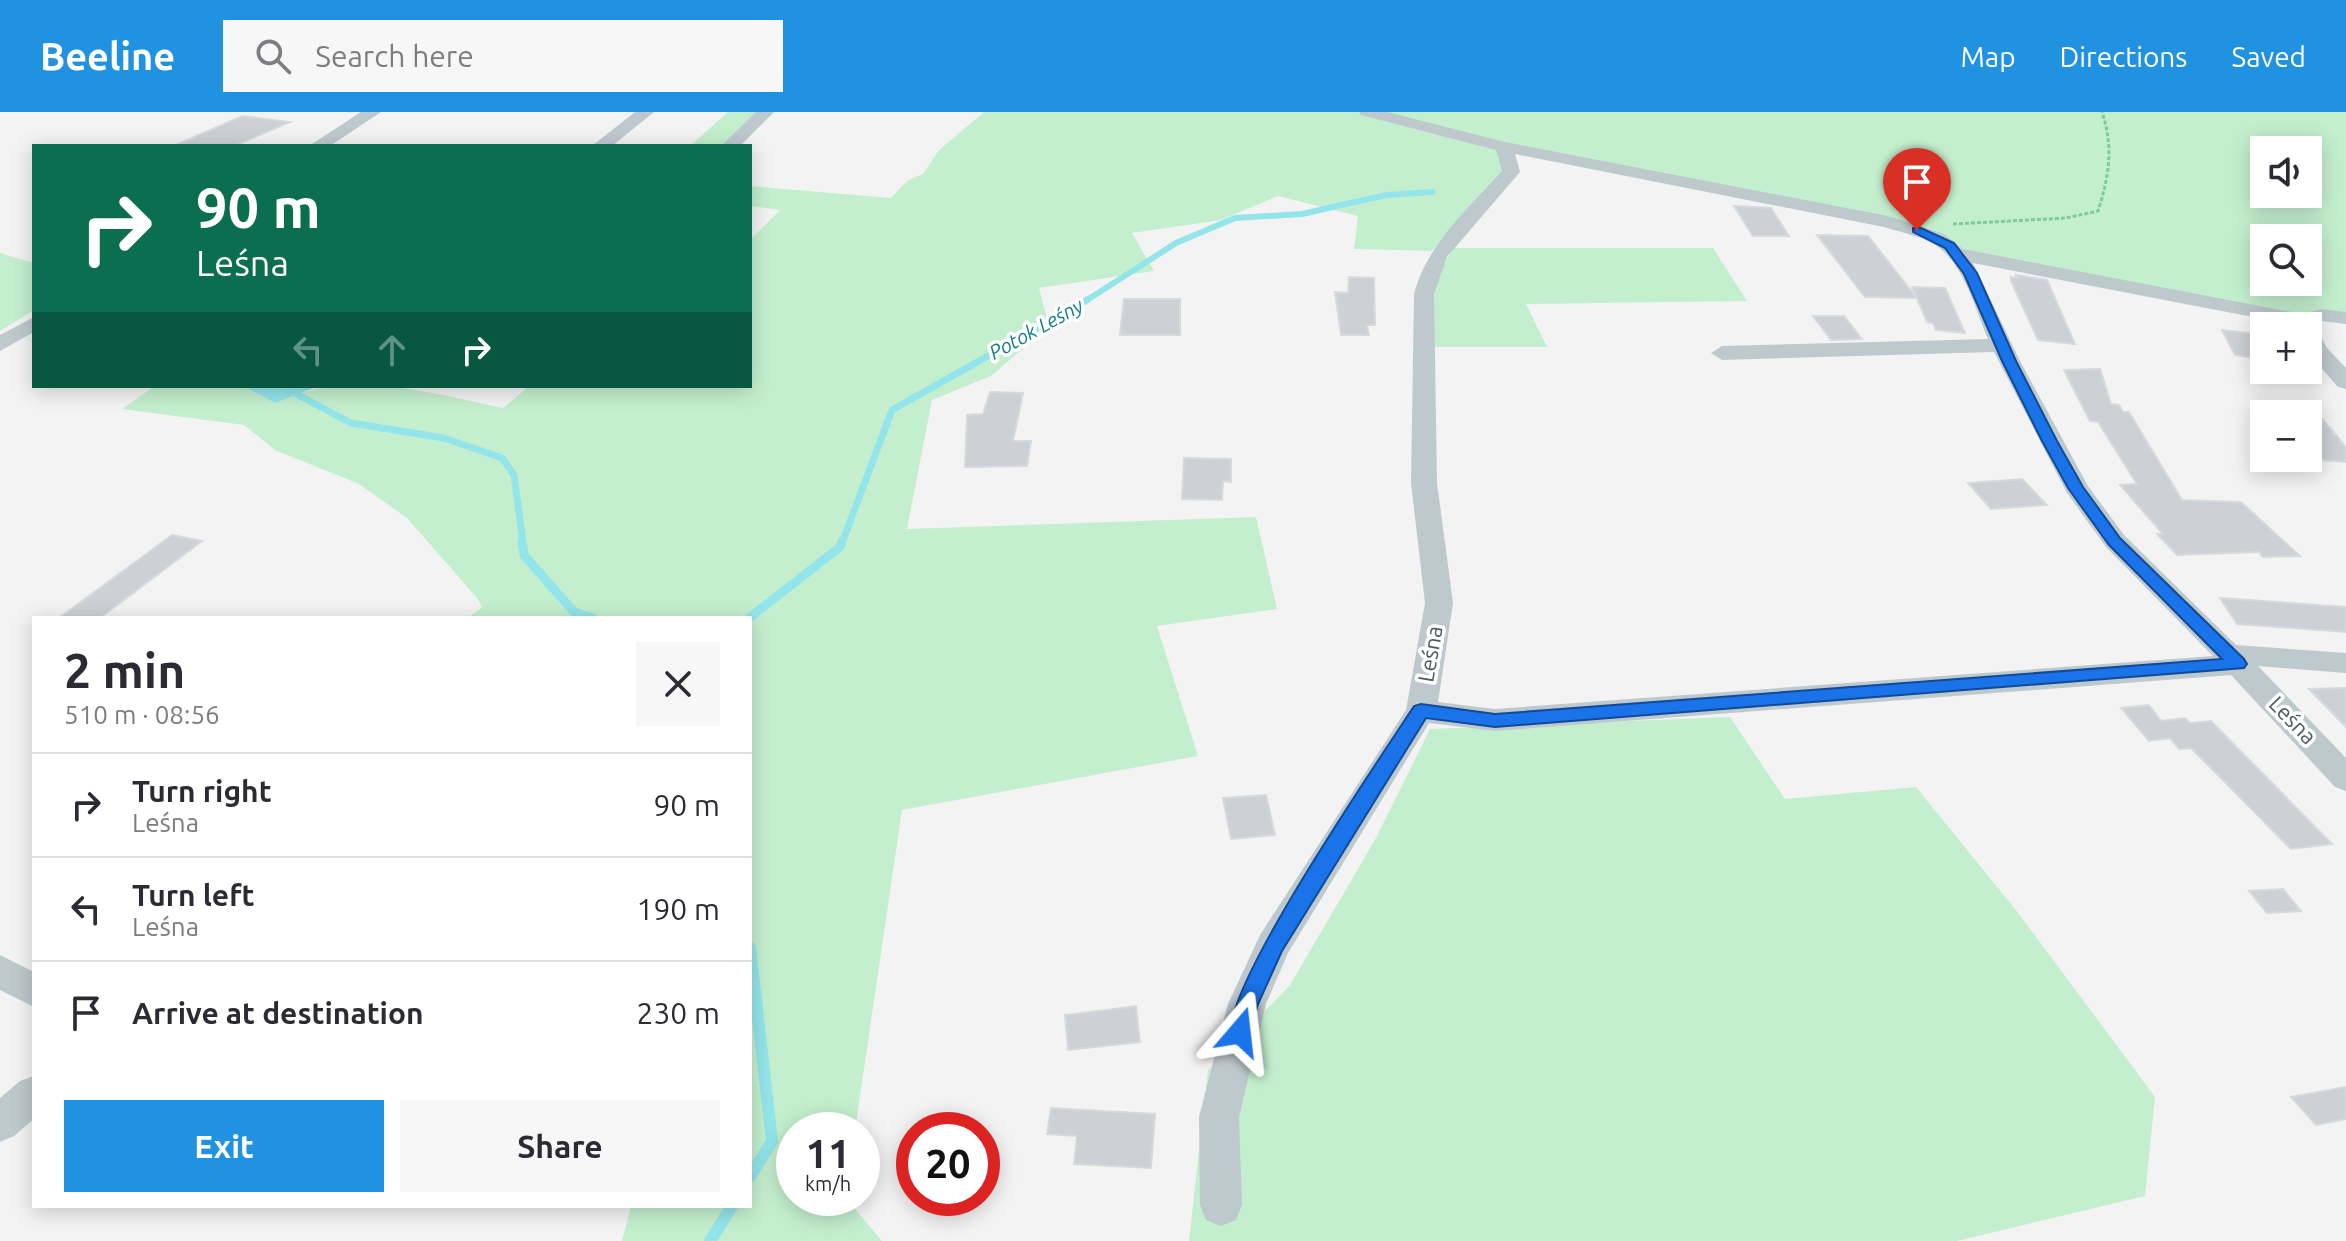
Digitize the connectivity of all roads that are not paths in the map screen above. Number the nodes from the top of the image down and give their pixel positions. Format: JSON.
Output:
{"nodes":[{"id":1,"x":373,"y":112,"type":"edge"},
{"id":2,"x":646,"y":112,"type":"edge"},
{"id":3,"x":766,"y":112,"type":"edge"},
{"id":4,"x":1367,"y":112,"type":"edge"},
{"id":5,"x":321,"y":144,"type":"edge"},
{"id":6,"x":604,"y":144,"type":"edge"},
{"id":7,"x":732,"y":144,"type":"edge"},
{"id":8,"x":1504,"y":147,"type":"junction"},
{"id":9,"x":1956,"y":254,"type":"junction"},
{"id":10,"x":2250,"y":315,"type":"edge"},
{"id":11,"x":2322,"y":315,"type":"edge"},
{"id":12,"x":2346,"y":318,"type":"edge"},
{"id":13,"x":32,"y":324,"type":"edge"},
{"id":14,"x":0,"y":344,"type":"edge"},
{"id":15,"x":2002,"y":345,"type":"junction"},
{"id":16,"x":1722,"y":353,"type":"dead end"},
{"id":17,"x":2322,"y":355,"type":"edge"},
{"id":18,"x":2346,"y":382,"type":"edge"},
{"id":19,"x":2233,"y":659,"type":"junction"},
{"id":20,"x":2346,"y":663,"type":"edge"},
{"id":21,"x":1421,"y":711,"type":"junction"},
{"id":22,"x":2346,"y":779,"type":"edge"},
{"id":23,"x":0,"y":971,"type":"edge"},
{"id":24,"x":32,"y":990,"type":"edge"},
{"id":25,"x":32,"y":1096,"type":"edge"},
{"id":26,"x":0,"y":1123,"type":"edge"},
{"id":27,"x":1221,"y":1205,"type":"dead end"}],
"edges":[{"from":1,"to":5,"type":"street"},
{"from":2,"to":6,"type":"street"},
{"from":3,"to":7,"type":"street"},
{"from":4,"to":8,"type":"street","name":"Leśna"},
{"from":8,"to":9,"type":"street","name":"Leśna"},
{"from":8,"to":21,"type":"street","name":"Leśna"},
{"from":9,"to":10,"type":"street"},
{"from":9,"to":15,"type":"street","name":"Leśna"},
{"from":11,"to":12,"type":"street"},
{"from":13,"to":14,"type":"street"},
{"from":15,"to":16,"type":"street"},
{"from":15,"to":19,"type":"street","name":"Leśna"},
{"from":17,"to":18,"type":"street"},
{"from":19,"to":20,"type":"street"},
{"from":19,"to":21,"type":"street","name":"Leśna"},
{"from":19,"to":22,"type":"street","name":"Leśna"},
{"from":21,"to":27,"type":"street"},
{"from":23,"to":24,"type":"street"},
{"from":25,"to":26,"type":"street"}]}
